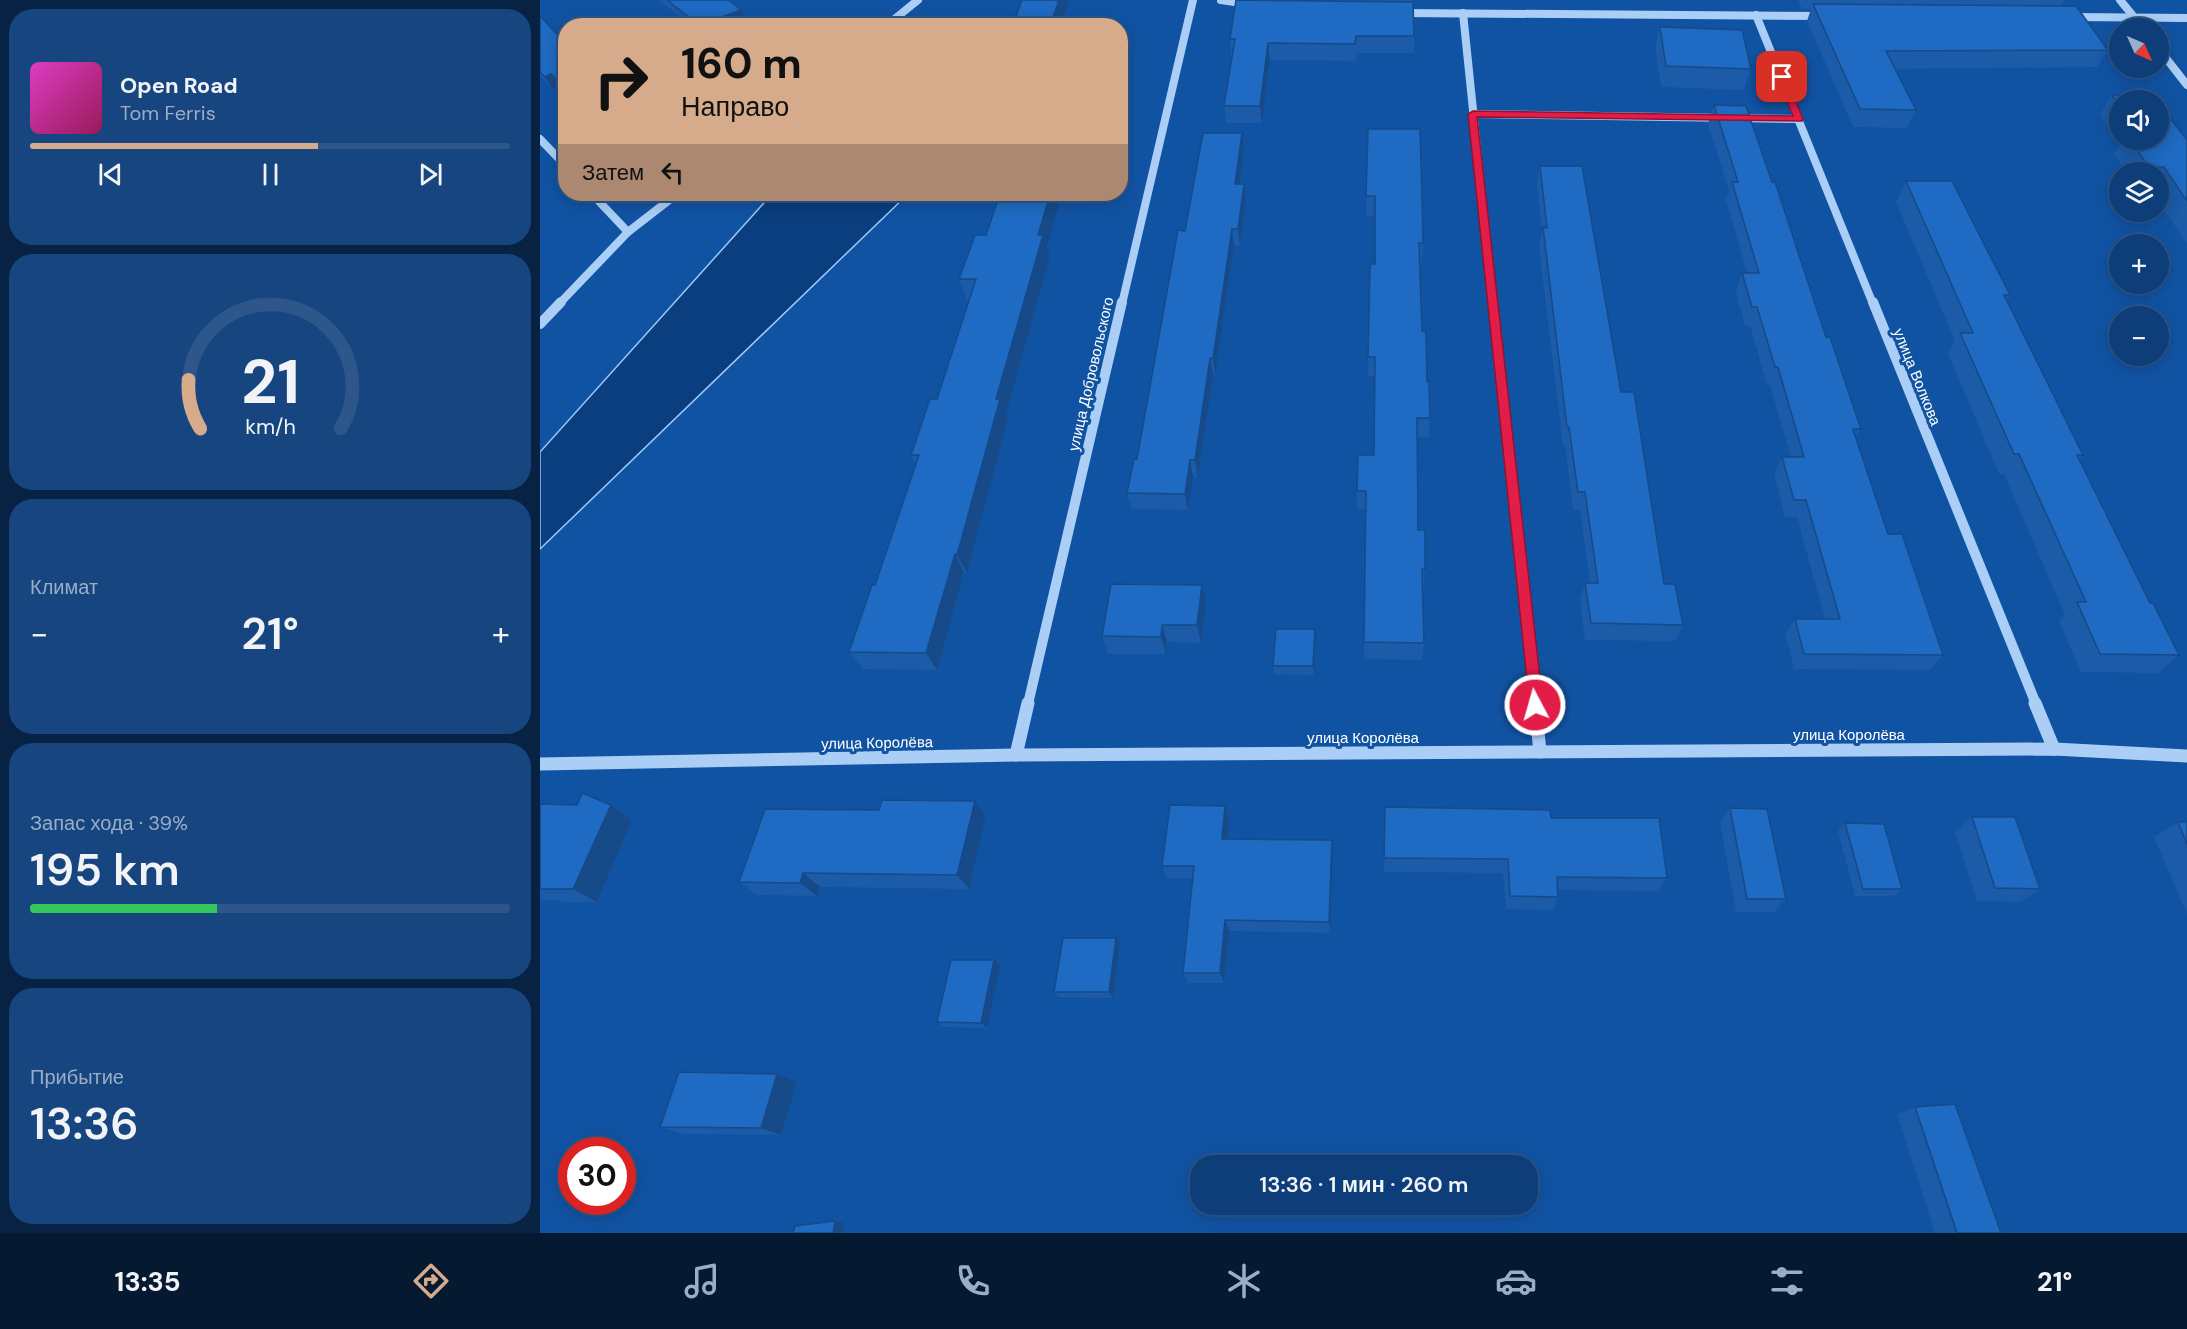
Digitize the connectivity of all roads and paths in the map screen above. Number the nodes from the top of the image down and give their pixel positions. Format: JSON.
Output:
{"nodes":[{"id":1,"x":918,"y":0,"type":"edge"},
{"id":2,"x":1193,"y":0,"type":"edge"},
{"id":3,"x":1221,"y":0,"type":"edge"},
{"id":4,"x":2120,"y":0,"type":"edge"},
{"id":5,"x":1252,"y":5,"type":"edge"},
{"id":6,"x":1396,"y":13,"type":"edge"},
{"id":7,"x":1463,"y":13,"type":"junction"},
{"id":8,"x":1756,"y":15,"type":"junction"},
{"id":9,"x":1827,"y":16,"type":"edge"},
{"id":10,"x":2064,"y":17,"type":"edge"},
{"id":11,"x":896,"y":18,"type":"edge"},
{"id":12,"x":2135,"y":18,"type":"joint"},
{"id":13,"x":2169,"y":18,"type":"edge"},
{"id":14,"x":2187,"y":18,"type":"edge"},
{"id":15,"x":2169,"y":62,"type":"edge"},
{"id":16,"x":2187,"y":85,"type":"edge"},
{"id":17,"x":1473,"y":114,"type":"junction"},
{"id":18,"x":1798,"y":119,"type":"junction"},
{"id":19,"x":540,"y":139,"type":"edge"},
{"id":20,"x":558,"y":158,"type":"edge"},
{"id":21,"x":599,"y":201,"type":"edge"},
{"id":22,"x":668,"y":201,"type":"edge"},
{"id":23,"x":628,"y":232,"type":"junction"},
{"id":24,"x":540,"y":324,"type":"edge"},
{"id":25,"x":2054,"y":749,"type":"junction"},
{"id":26,"x":1540,"y":752,"type":"junction"},
{"id":27,"x":1016,"y":755,"type":"junction"},
{"id":28,"x":2187,"y":756,"type":"edge"},
{"id":29,"x":540,"y":764,"type":"edge"}],
"edges":[{"from":1,"to":11,"type":"street"},
{"from":2,"to":27,"type":"street","name":"улица Добровольского"},
{"from":3,"to":5,"type":"street"},
{"from":4,"to":12,"type":"street"},
{"from":6,"to":7,"type":"street"},
{"from":7,"to":8,"type":"street"},
{"from":7,"to":17,"type":"street"},
{"from":8,"to":9,"type":"street"},
{"from":8,"to":18,"type":"street","name":"улица Волкова"},
{"from":10,"to":12,"type":"street"},
{"from":13,"to":14,"type":"street"},
{"from":15,"to":16,"type":"street"},
{"from":17,"to":18,"type":"street"},
{"from":17,"to":26,"type":"street"},
{"from":18,"to":25,"type":"street","name":"улица Волкова"},
{"from":19,"to":20,"type":"street"},
{"from":21,"to":23,"type":"street"},
{"from":22,"to":23,"type":"street"},
{"from":23,"to":24,"type":"street"},
{"from":25,"to":26,"type":"street","name":"улица Королёва"},
{"from":25,"to":28,"type":"street","name":"улица Королёва"},
{"from":26,"to":27,"type":"street","name":"улица Королёва"},
{"from":27,"to":29,"type":"street","name":"улица Королёва"}]}
